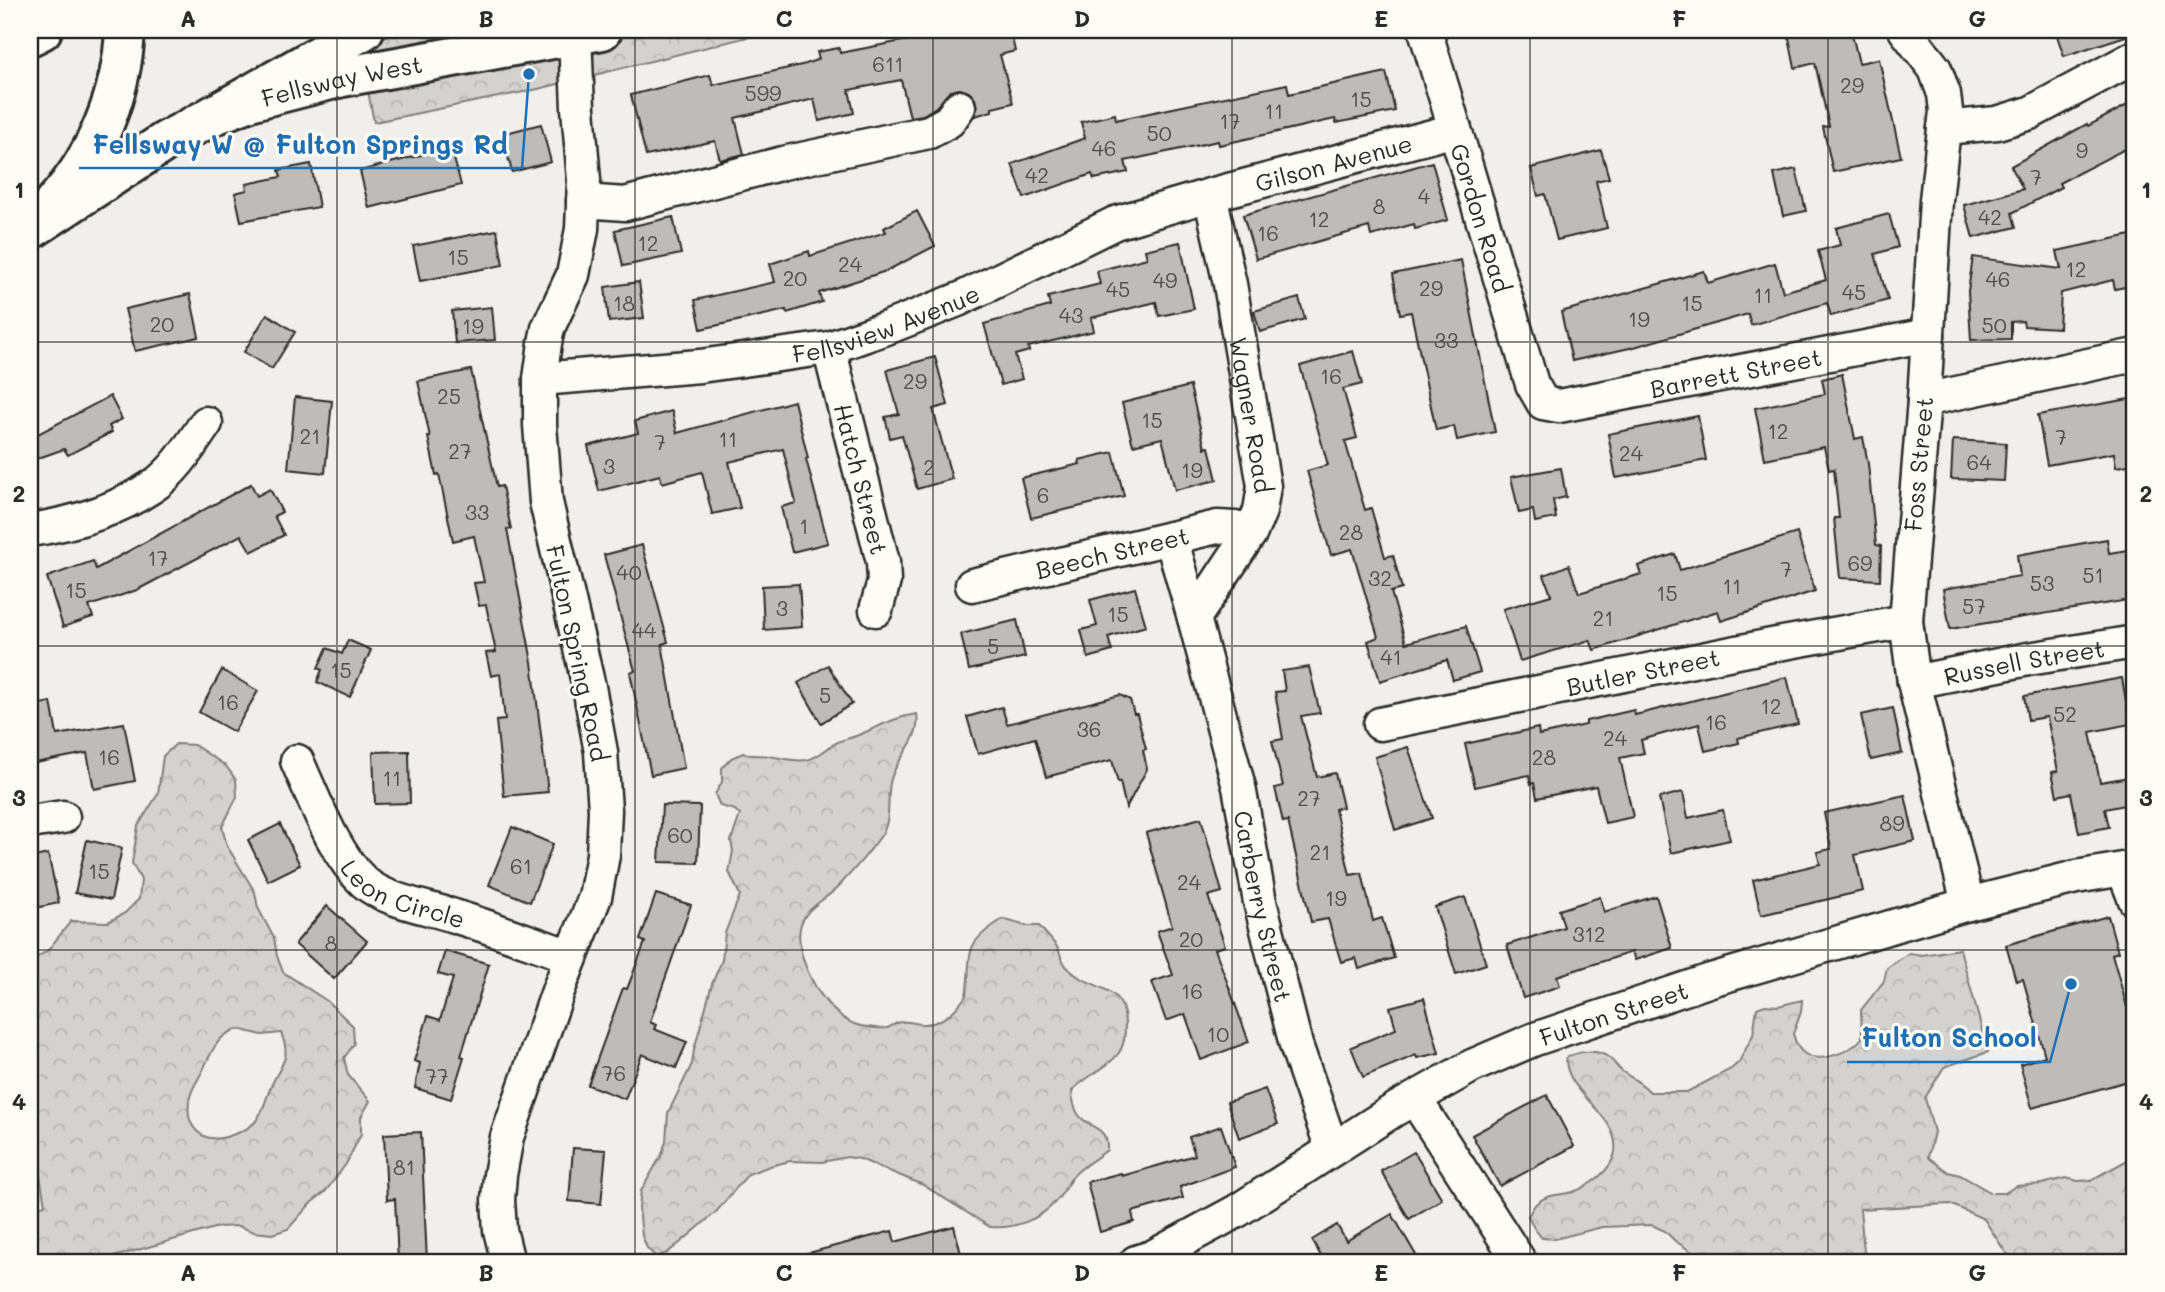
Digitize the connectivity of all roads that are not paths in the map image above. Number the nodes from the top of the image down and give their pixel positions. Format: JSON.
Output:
{"nodes":[{"id":1,"x":42,"y":30,"type":"edge"},
{"id":2,"x":125,"y":30,"type":"edge"},
{"id":3,"x":364,"y":30,"type":"edge"},
{"id":4,"x":1424,"y":30,"type":"edge"},
{"id":5,"x":1905,"y":30,"type":"edge"},
{"id":6,"x":589,"y":32,"type":"edge"},
{"id":7,"x":30,"y":36,"type":"edge"},
{"id":8,"x":2135,"y":57,"type":"edge"},
{"id":9,"x":959,"y":107,"type":"dead end"},
{"id":10,"x":214,"y":116,"type":"junction"},
{"id":11,"x":1944,"y":128,"type":"junction"},
{"id":12,"x":1455,"y":130,"type":"junction"},
{"id":13,"x":1210,"y":195,"type":"junction"},
{"id":14,"x":583,"y":201,"type":"junction"},
{"id":15,"x":30,"y":228,"type":"edge"},
{"id":16,"x":1928,"y":335,"type":"junction"},
{"id":17,"x":829,"y":348,"type":"junction"},
{"id":18,"x":2135,"y":355,"type":"edge"},
{"id":19,"x":540,"y":379,"type":"junction"},
{"id":20,"x":1924,"y":400,"type":"junction"},
{"id":21,"x":1543,"y":403,"type":"joint"},
{"id":22,"x":205,"y":423,"type":"dead end"},
{"id":23,"x":30,"y":530,"type":"edge"},
{"id":24,"x":1251,"y":532,"type":"junction"},
{"id":25,"x":1171,"y":538,"type":"junction"},
{"id":26,"x":972,"y":585,"type":"dead end"},
{"id":27,"x":876,"y":610,"type":"dead end"},
{"id":28,"x":1194,"y":618,"type":"junction"},
{"id":29,"x":1906,"y":621,"type":"junction"},
{"id":30,"x":2135,"y":642,"type":"edge"},
{"id":31,"x":1914,"y":682,"type":"junction"},
{"id":32,"x":1380,"y":724,"type":"dead end"},
{"id":33,"x":297,"y":761,"type":"dead end"},
{"id":34,"x":63,"y":817,"type":"dead end"},
{"id":35,"x":30,"y":822,"type":"edge"},
{"id":36,"x":2129,"y":868,"type":"edge"},
{"id":37,"x":2135,"y":900,"type":"edge"},
{"id":38,"x":1968,"y":904,"type":"junction"},
{"id":39,"x":570,"y":956,"type":"junction"},
{"id":40,"x":1415,"y":1099,"type":"junction"},
{"id":41,"x":1332,"y":1149,"type":"junction"},
{"id":42,"x":1147,"y":1261,"type":"edge"},
{"id":43,"x":508,"y":1262,"type":"edge"},
{"id":44,"x":1520,"y":1262,"type":"edge"}],
"edges":[{"from":1,"to":7,"type":"main road"},
{"from":2,"to":15,"type":"main road"},
{"from":3,"to":10,"type":"main road"},
{"from":4,"to":12,"type":"street","name":"Gordon Road"},
{"from":5,"to":11,"type":"street","name":"Foss Street"},
{"from":6,"to":10,"type":"main road","name":"Fellsway West"},
{"from":6,"to":14,"type":"street","name":"Fulton Spring Road"},
{"from":8,"to":11,"type":"street"},
{"from":9,"to":14,"type":"street"},
{"from":10,"to":15,"type":"main road","name":"Fellsway West"},
{"from":11,"to":16,"type":"street","name":"Foss Street"},
{"from":12,"to":13,"type":"street","name":"Gilson Avenue"},
{"from":12,"to":21,"type":"street","name":"Gordon Road"},
{"from":13,"to":17,"type":"street","name":"Fellsview Avenue"},
{"from":13,"to":24,"type":"street","name":"Wagner Road"},
{"from":14,"to":19,"type":"street","name":"Fulton Spring Road"},
{"from":16,"to":20,"type":"street","name":"Foss Street"},
{"from":16,"to":21,"type":"street","name":"Barrett Street"},
{"from":17,"to":19,"type":"street","name":"Fellsview Avenue"},
{"from":17,"to":27,"type":"street","name":"Hatch Street"},
{"from":18,"to":20,"type":"street"},
{"from":19,"to":39,"type":"street","name":"Fulton Spring Road"},
{"from":20,"to":29,"type":"street","name":"Foss Street"},
{"from":22,"to":23,"type":"street"},
{"from":24,"to":25,"type":"street","name":"Beech Street"},
{"from":24,"to":28,"type":"street","name":"Wagner Road"},
{"from":25,"to":26,"type":"street","name":"Beech Street"},
{"from":25,"to":28,"type":"street"},
{"from":28,"to":41,"type":"street","name":"Carberry Street"},
{"from":29,"to":31,"type":"street","name":"Foss Street"},
{"from":29,"to":32,"type":"street","name":"Butler Street"},
{"from":30,"to":31,"type":"street","name":"Russell Street"},
{"from":31,"to":38,"type":"street","name":"Foss Street"},
{"from":33,"to":39,"type":"street","name":"Leon Circle"},
{"from":34,"to":35,"type":"street"},
{"from":36,"to":37,"type":"street"},
{"from":36,"to":38,"type":"street","name":"Fulton Street"},
{"from":38,"to":40,"type":"street","name":"Fulton Street"},
{"from":39,"to":43,"type":"street","name":"Fulton Spring Road"},
{"from":40,"to":41,"type":"street","name":"Fulton Street"},
{"from":40,"to":44,"type":"street"},
{"from":41,"to":42,"type":"street","name":"Fulton Street"}]}
